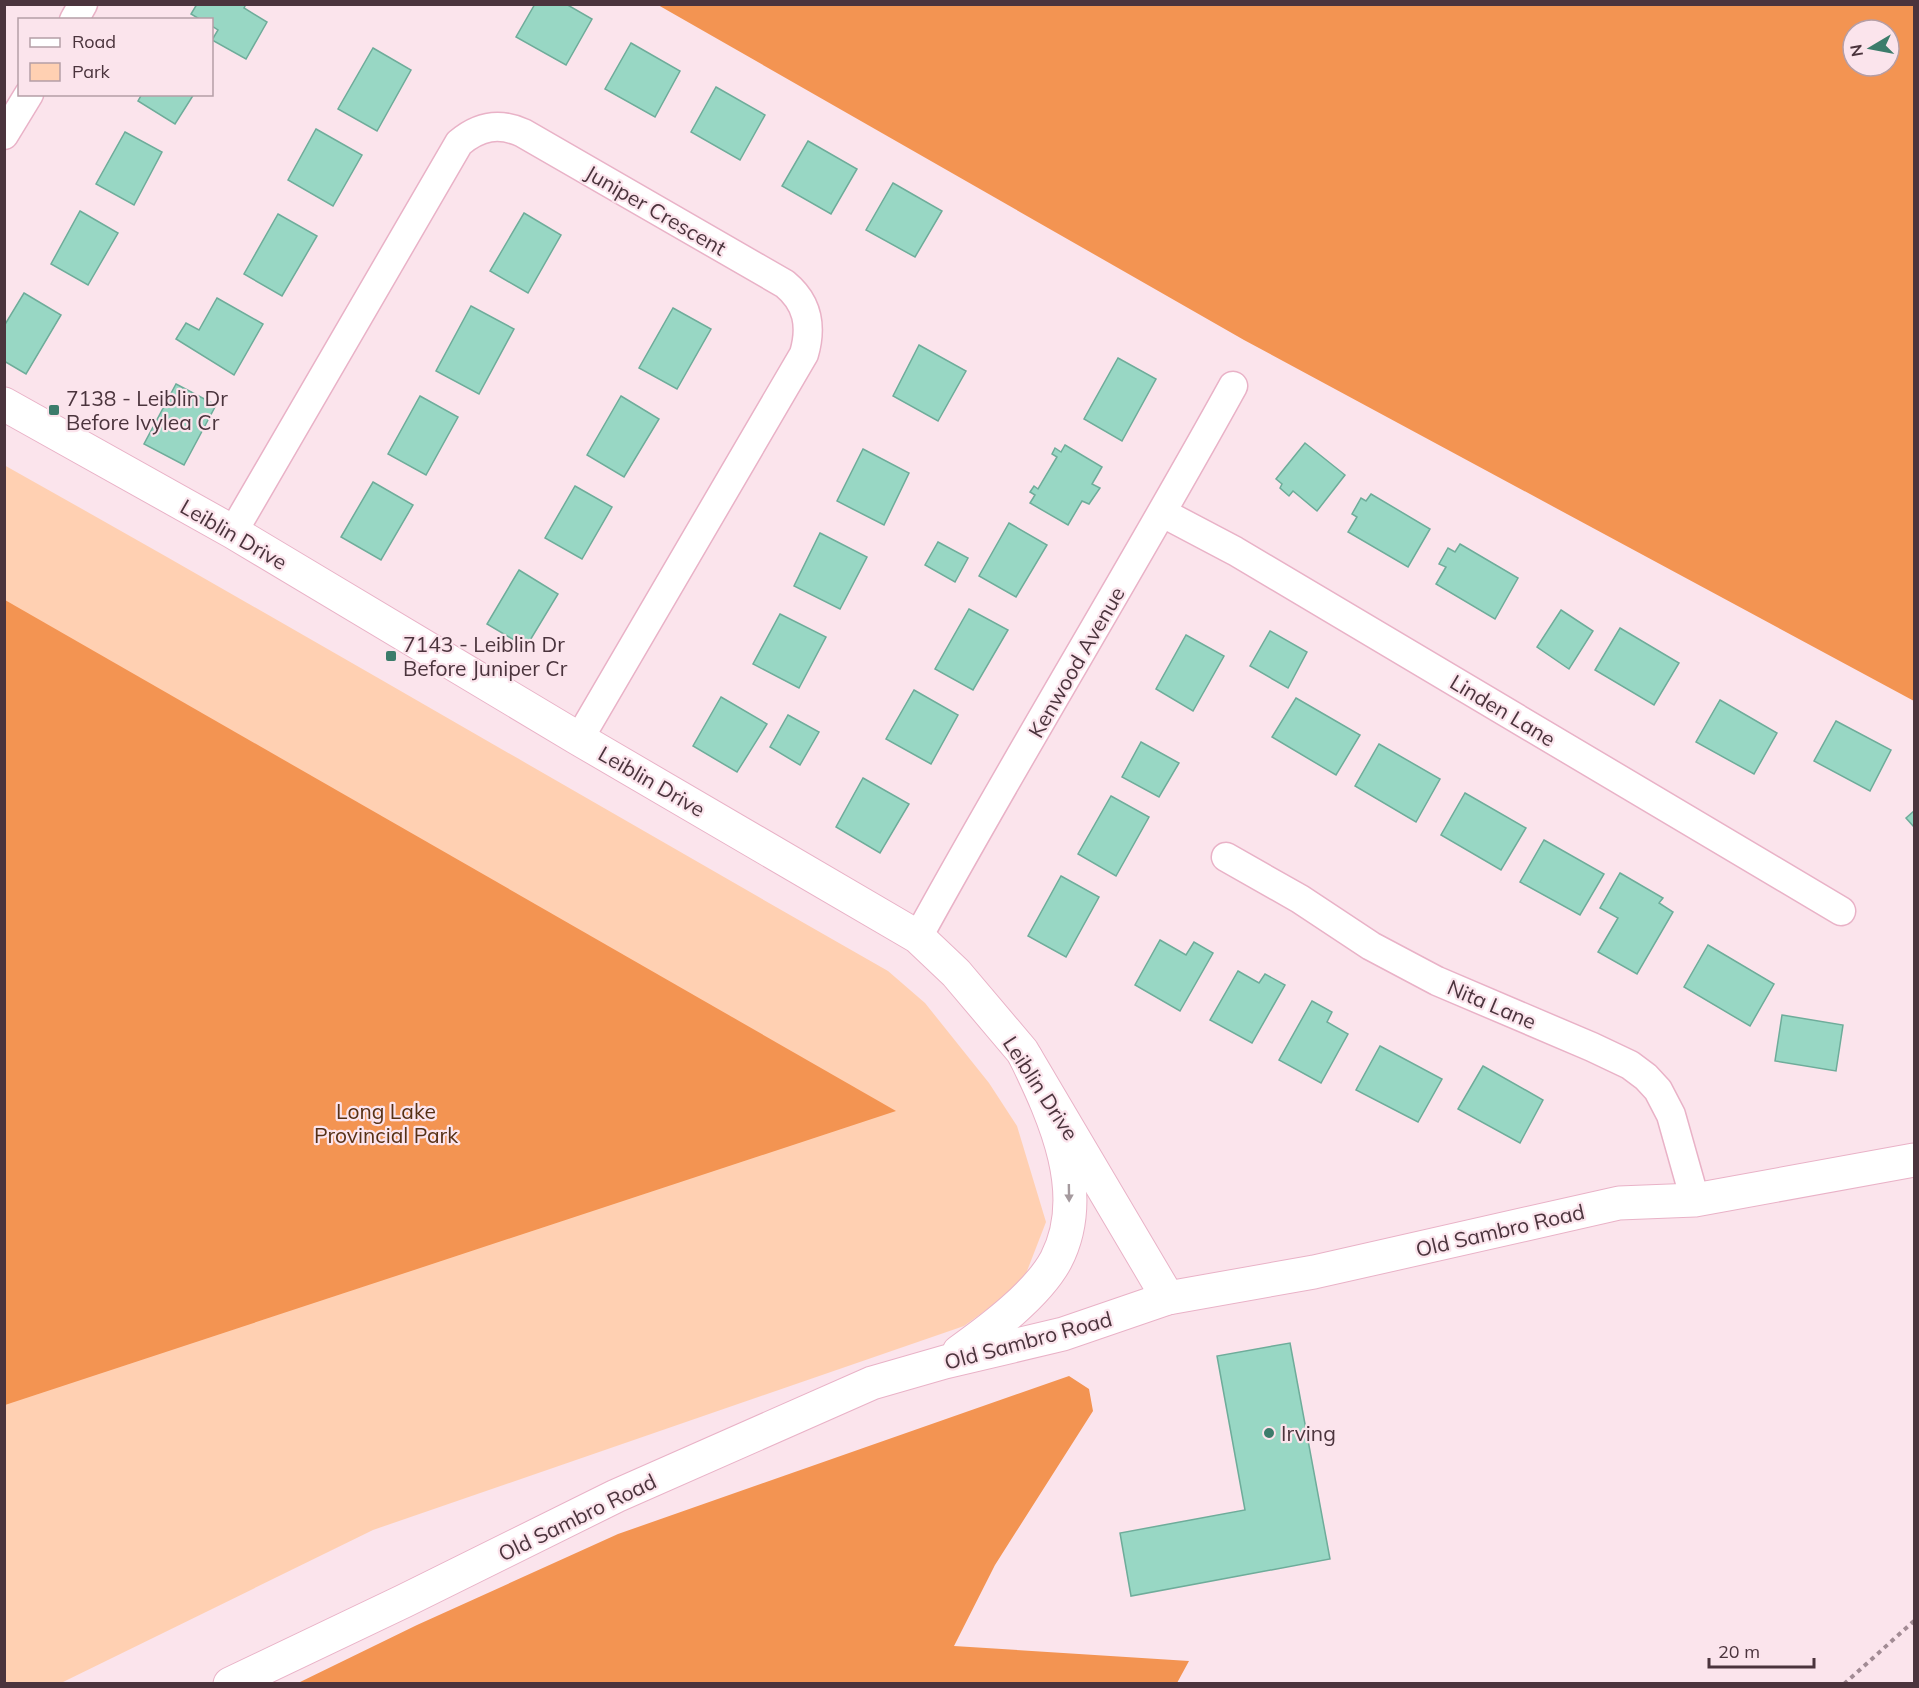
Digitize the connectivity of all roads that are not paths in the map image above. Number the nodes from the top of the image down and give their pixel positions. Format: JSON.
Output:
{"nodes":[{"id":1,"x":83,"y":4,"type":"edge"},
{"id":2,"x":75,"y":18,"type":"edge"},
{"id":3,"x":28,"y":96,"type":"edge"},
{"id":4,"x":4,"y":135,"type":"edge"},
{"id":5,"x":1233,"y":386,"type":"dead end"},
{"id":6,"x":4,"y":404,"type":"edge"},
{"id":7,"x":1163,"y":513,"type":"junction"},
{"id":8,"x":233,"y":532,"type":"junction"},
{"id":9,"x":579,"y":739,"type":"junction"},
{"id":10,"x":1226,"y":857,"type":"dead end"},
{"id":11,"x":1841,"y":910,"type":"dead end"},
{"id":12,"x":918,"y":937,"type":"junction"},
{"id":13,"x":1026,"y":1058,"type":"junction"},
{"id":14,"x":1914,"y":1160,"type":"edge"},
{"id":15,"x":1695,"y":1200,"type":"junction"},
{"id":16,"x":1168,"y":1298,"type":"junction"},
{"id":17,"x":945,"y":1362,"type":"junction"},
{"id":18,"x":230,"y":1683,"type":"edge"}],
"edges":[{"from":1,"to":2,"type":"street"},
{"from":3,"to":4,"type":"street"},
{"from":5,"to":7,"type":"street","name":"Kenwood Avenue"},
{"from":6,"to":8,"type":"main road","name":"Leiblin Drive"},
{"from":7,"to":11,"type":"street","name":"Linden Lane"},
{"from":7,"to":12,"type":"street","name":"Kenwood Avenue"},
{"from":8,"to":9,"type":"main road","name":"Leiblin Drive"},
{"from":8,"to":9,"type":"street","name":"Juniper Crescent"},
{"from":9,"to":12,"type":"main road","name":"Leiblin Drive"},
{"from":10,"to":15,"type":"street","name":"Nita Lane"},
{"from":12,"to":13,"type":"main road","name":"Leiblin Drive"},
{"from":13,"to":16,"type":"main road","name":"Leiblin Drive"},
{"from":13,"to":17,"type":"main road","one_way":true},
{"from":14,"to":15,"type":"main road","name":"Old Sambro Road"},
{"from":15,"to":16,"type":"main road","name":"Old Sambro Road"},
{"from":16,"to":17,"type":"main road","name":"Old Sambro Road"},
{"from":17,"to":18,"type":"main road","name":"Old Sambro Road"}]}
